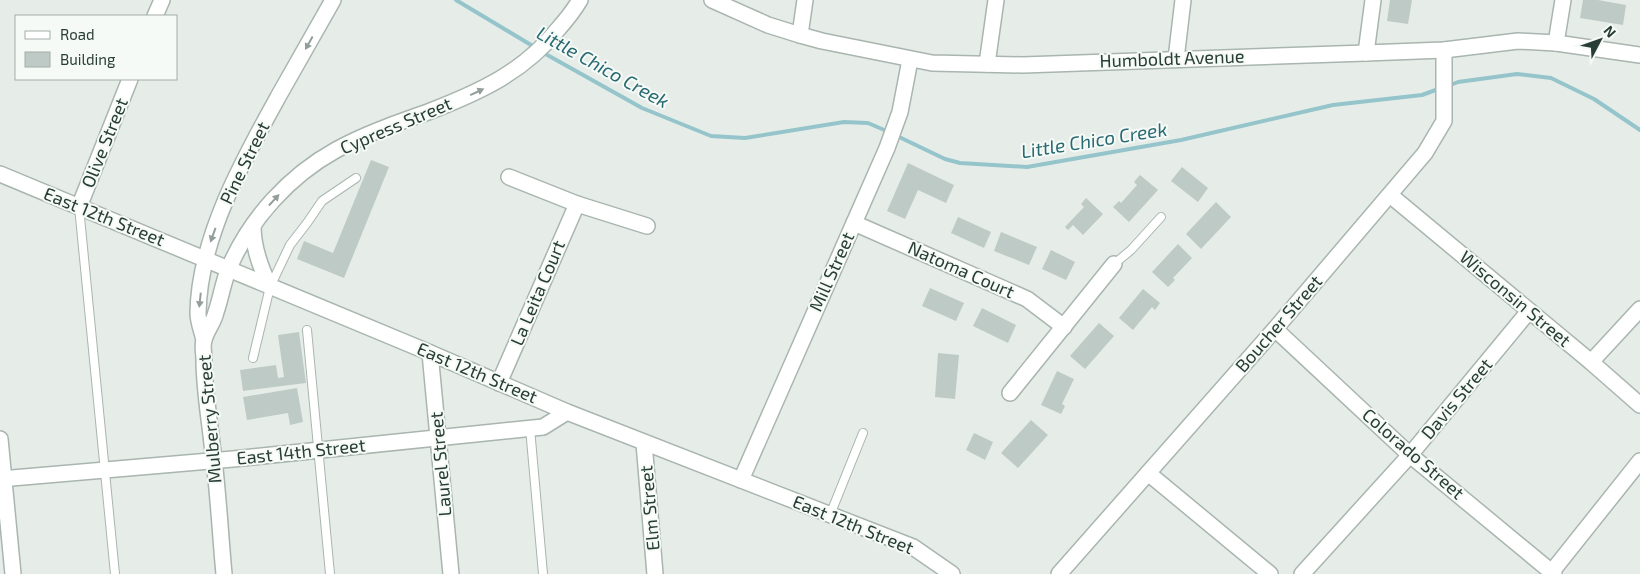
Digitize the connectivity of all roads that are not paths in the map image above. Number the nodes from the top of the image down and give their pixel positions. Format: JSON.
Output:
{"nodes":[{"id":1,"x":162,"y":0,"type":"edge"},
{"id":2,"x":333,"y":0,"type":"edge"},
{"id":3,"x":580,"y":0,"type":"edge"},
{"id":4,"x":712,"y":0,"type":"edge"},
{"id":5,"x":805,"y":0,"type":"edge"},
{"id":6,"x":996,"y":0,"type":"edge"},
{"id":7,"x":1182,"y":0,"type":"edge"},
{"id":8,"x":1373,"y":0,"type":"edge"},
{"id":9,"x":1563,"y":0,"type":"edge"},
{"id":10,"x":156,"y":15,"type":"edge"},
{"id":11,"x":800,"y":35,"type":"junction"},
{"id":12,"x":1556,"y":43,"type":"junction"},
{"id":13,"x":1444,"y":50,"type":"junction"},
{"id":14,"x":1366,"y":53,"type":"junction"},
{"id":15,"x":1640,"y":55,"type":"edge"},
{"id":16,"x":1176,"y":59,"type":"junction"},
{"id":17,"x":910,"y":60,"type":"junction"},
{"id":18,"x":987,"y":64,"type":"junction"},
{"id":19,"x":130,"y":80,"type":"edge"},
{"id":20,"x":0,"y":174,"type":"edge"},
{"id":21,"x":509,"y":177,"type":"dead end"},
{"id":22,"x":356,"y":178,"type":"dead end"},
{"id":23,"x":1390,"y":195,"type":"junction"},
{"id":24,"x":577,"y":204,"type":"junction"},
{"id":25,"x":79,"y":207,"type":"junction"},
{"id":26,"x":1161,"y":217,"type":"dead end"},
{"id":27,"x":854,"y":223,"type":"junction"},
{"id":28,"x":253,"y":226,"type":"junction"},
{"id":29,"x":647,"y":226,"type":"dead end"},
{"id":30,"x":206,"y":260,"type":"junction"},
{"id":31,"x":1114,"y":264,"type":"joint"},
{"id":32,"x":229,"y":269,"type":"junction"},
{"id":33,"x":270,"y":287,"type":"junction"},
{"id":34,"x":1640,"y":309,"type":"edge"},
{"id":35,"x":1529,"y":311,"type":"junction"},
{"id":36,"x":1064,"y":327,"type":"junction"},
{"id":37,"x":1275,"y":329,"type":"junction"},
{"id":38,"x":307,"y":330,"type":"dead end"},
{"id":39,"x":204,"y":340,"type":"junction"},
{"id":40,"x":430,"y":353,"type":"junction"},
{"id":41,"x":252,"y":358,"type":"dead end"},
{"id":42,"x":1592,"y":362,"type":"junction"},
{"id":43,"x":499,"y":383,"type":"junction"},
{"id":44,"x":1010,"y":393,"type":"dead end"},
{"id":45,"x":1640,"y":405,"type":"edge"},
{"id":46,"x":567,"y":412,"type":"junction"},
{"id":47,"x":530,"y":428,"type":"junction"},
{"id":48,"x":864,"y":432,"type":"dead end"},
{"id":49,"x":0,"y":439,"type":"edge"},
{"id":50,"x":439,"y":439,"type":"junction"},
{"id":51,"x":644,"y":443,"type":"junction"},
{"id":52,"x":318,"y":450,"type":"junction"},
{"id":53,"x":1410,"y":454,"type":"junction"},
{"id":54,"x":214,"y":461,"type":"junction"},
{"id":55,"x":1640,"y":461,"type":"edge"},
{"id":56,"x":106,"y":470,"type":"junction"},
{"id":57,"x":1148,"y":473,"type":"junction"},
{"id":58,"x":2,"y":479,"type":"edge"},
{"id":59,"x":741,"y":480,"type":"junction"},
{"id":60,"x":830,"y":515,"type":"junction"},
{"id":61,"x":1552,"y":573,"type":"edge"},
{"id":62,"x":13,"y":574,"type":"edge"},
{"id":63,"x":116,"y":574,"type":"edge"},
{"id":64,"x":224,"y":574,"type":"edge"},
{"id":65,"x":330,"y":574,"type":"edge"},
{"id":66,"x":451,"y":574,"type":"edge"},
{"id":67,"x":543,"y":574,"type":"edge"},
{"id":68,"x":655,"y":574,"type":"edge"},
{"id":69,"x":952,"y":574,"type":"edge"},
{"id":70,"x":1059,"y":574,"type":"edge"},
{"id":71,"x":1270,"y":574,"type":"edge"},
{"id":72,"x":1302,"y":574,"type":"edge"}],
"edges":[{"from":1,"to":10,"type":"street"},
{"from":2,"to":30,"type":"street","name":"Pine Street","one_way":true},
{"from":28,"to":3,"type":"street","name":"Cypress Street","one_way":true},
{"from":4,"to":11,"type":"street","name":"Humboldt Avenue"},
{"from":5,"to":11,"type":"street"},
{"from":6,"to":18,"type":"street"},
{"from":7,"to":16,"type":"street"},
{"from":8,"to":14,"type":"street"},
{"from":9,"to":12,"type":"street"},
{"from":11,"to":17,"type":"street","name":"Humboldt Avenue"},
{"from":12,"to":13,"type":"street","name":"Humboldt Avenue"},
{"from":12,"to":15,"type":"street","name":"Humboldt Avenue"},
{"from":13,"to":14,"type":"street","name":"Humboldt Avenue"},
{"from":13,"to":23,"type":"street","name":"Boucher Street"},
{"from":14,"to":16,"type":"street","name":"Humboldt Avenue"},
{"from":16,"to":18,"type":"street","name":"Humboldt Avenue"},
{"from":17,"to":18,"type":"street","name":"Humboldt Avenue"},
{"from":17,"to":27,"type":"street","name":"Mill Street"},
{"from":19,"to":25,"type":"street","name":"Olive Street"},
{"from":20,"to":25,"type":"street","name":"East 12th Street"},
{"from":21,"to":24,"type":"street"},
{"from":22,"to":33,"type":"lane"},
{"from":23,"to":35,"type":"street","name":"Wisconsin Street"},
{"from":23,"to":37,"type":"street","name":"Boucher Street"},
{"from":24,"to":29,"type":"street"},
{"from":24,"to":43,"type":"street","name":"La Leita Court"},
{"from":25,"to":30,"type":"street","name":"East 12th Street"},
{"from":25,"to":56,"type":"lane"},
{"from":26,"to":31,"type":"lane"},
{"from":27,"to":36,"type":"street","name":"Natoma Court"},
{"from":27,"to":59,"type":"street","name":"Mill Street"},
{"from":28,"to":32,"type":"street","name":"Cypress Street"},
{"from":28,"to":33,"type":"street"},
{"from":30,"to":32,"type":"street","name":"East 12th Street"},
{"from":30,"to":39,"type":"street","name":"Pine Street","one_way":true},
{"from":31,"to":36,"type":"street"},
{"from":32,"to":33,"type":"street","name":"East 12th Street"},
{"from":32,"to":39,"type":"street","name":"Mulberry Street"},
{"from":33,"to":40,"type":"street","name":"East 12th Street"},
{"from":33,"to":41,"type":"lane"},
{"from":34,"to":42,"type":"street"},
{"from":35,"to":42,"type":"street","name":"Wisconsin Street"},
{"from":35,"to":53,"type":"street","name":"Davis Street"},
{"from":36,"to":44,"type":"street"},
{"from":37,"to":53,"type":"street","name":"Colorado Street"},
{"from":37,"to":57,"type":"street","name":"Boucher Street"},
{"from":38,"to":52,"type":"lane"},
{"from":39,"to":54,"type":"street","name":"Mulberry Street"},
{"from":40,"to":43,"type":"street","name":"East 12th Street"},
{"from":40,"to":50,"type":"street","name":"Laurel Street"},
{"from":42,"to":45,"type":"street","name":"Wisconsin Street"},
{"from":43,"to":46,"type":"street","name":"East 12th Street"},
{"from":46,"to":47,"type":"street","name":"East 14th Street"},
{"from":46,"to":51,"type":"street","name":"East 12th Street"},
{"from":47,"to":50,"type":"street","name":"East 14th Street"},
{"from":47,"to":67,"type":"lane"},
{"from":48,"to":60,"type":"lane"},
{"from":49,"to":58,"type":"street"},
{"from":50,"to":52,"type":"street","name":"East 14th Street"},
{"from":50,"to":66,"type":"street","name":"Laurel Street"},
{"from":51,"to":59,"type":"street","name":"East 12th Street"},
{"from":51,"to":68,"type":"street","name":"Elm Street"},
{"from":52,"to":54,"type":"street","name":"East 14th Street"},
{"from":52,"to":65,"type":"lane"},
{"from":53,"to":61,"type":"street","name":"Colorado Street"},
{"from":53,"to":72,"type":"street","name":"Davis Street"},
{"from":54,"to":56,"type":"street","name":"East 14th Street"},
{"from":54,"to":64,"type":"street","name":"Mulberry Street"},
{"from":55,"to":61,"type":"street"},
{"from":56,"to":58,"type":"street","name":"East 14th Street"},
{"from":56,"to":63,"type":"lane"},
{"from":57,"to":70,"type":"street","name":"Boucher Street"},
{"from":57,"to":71,"type":"street"},
{"from":58,"to":62,"type":"street"},
{"from":59,"to":60,"type":"street","name":"East 12th Street"},
{"from":60,"to":69,"type":"street","name":"East 12th Street"}]}
